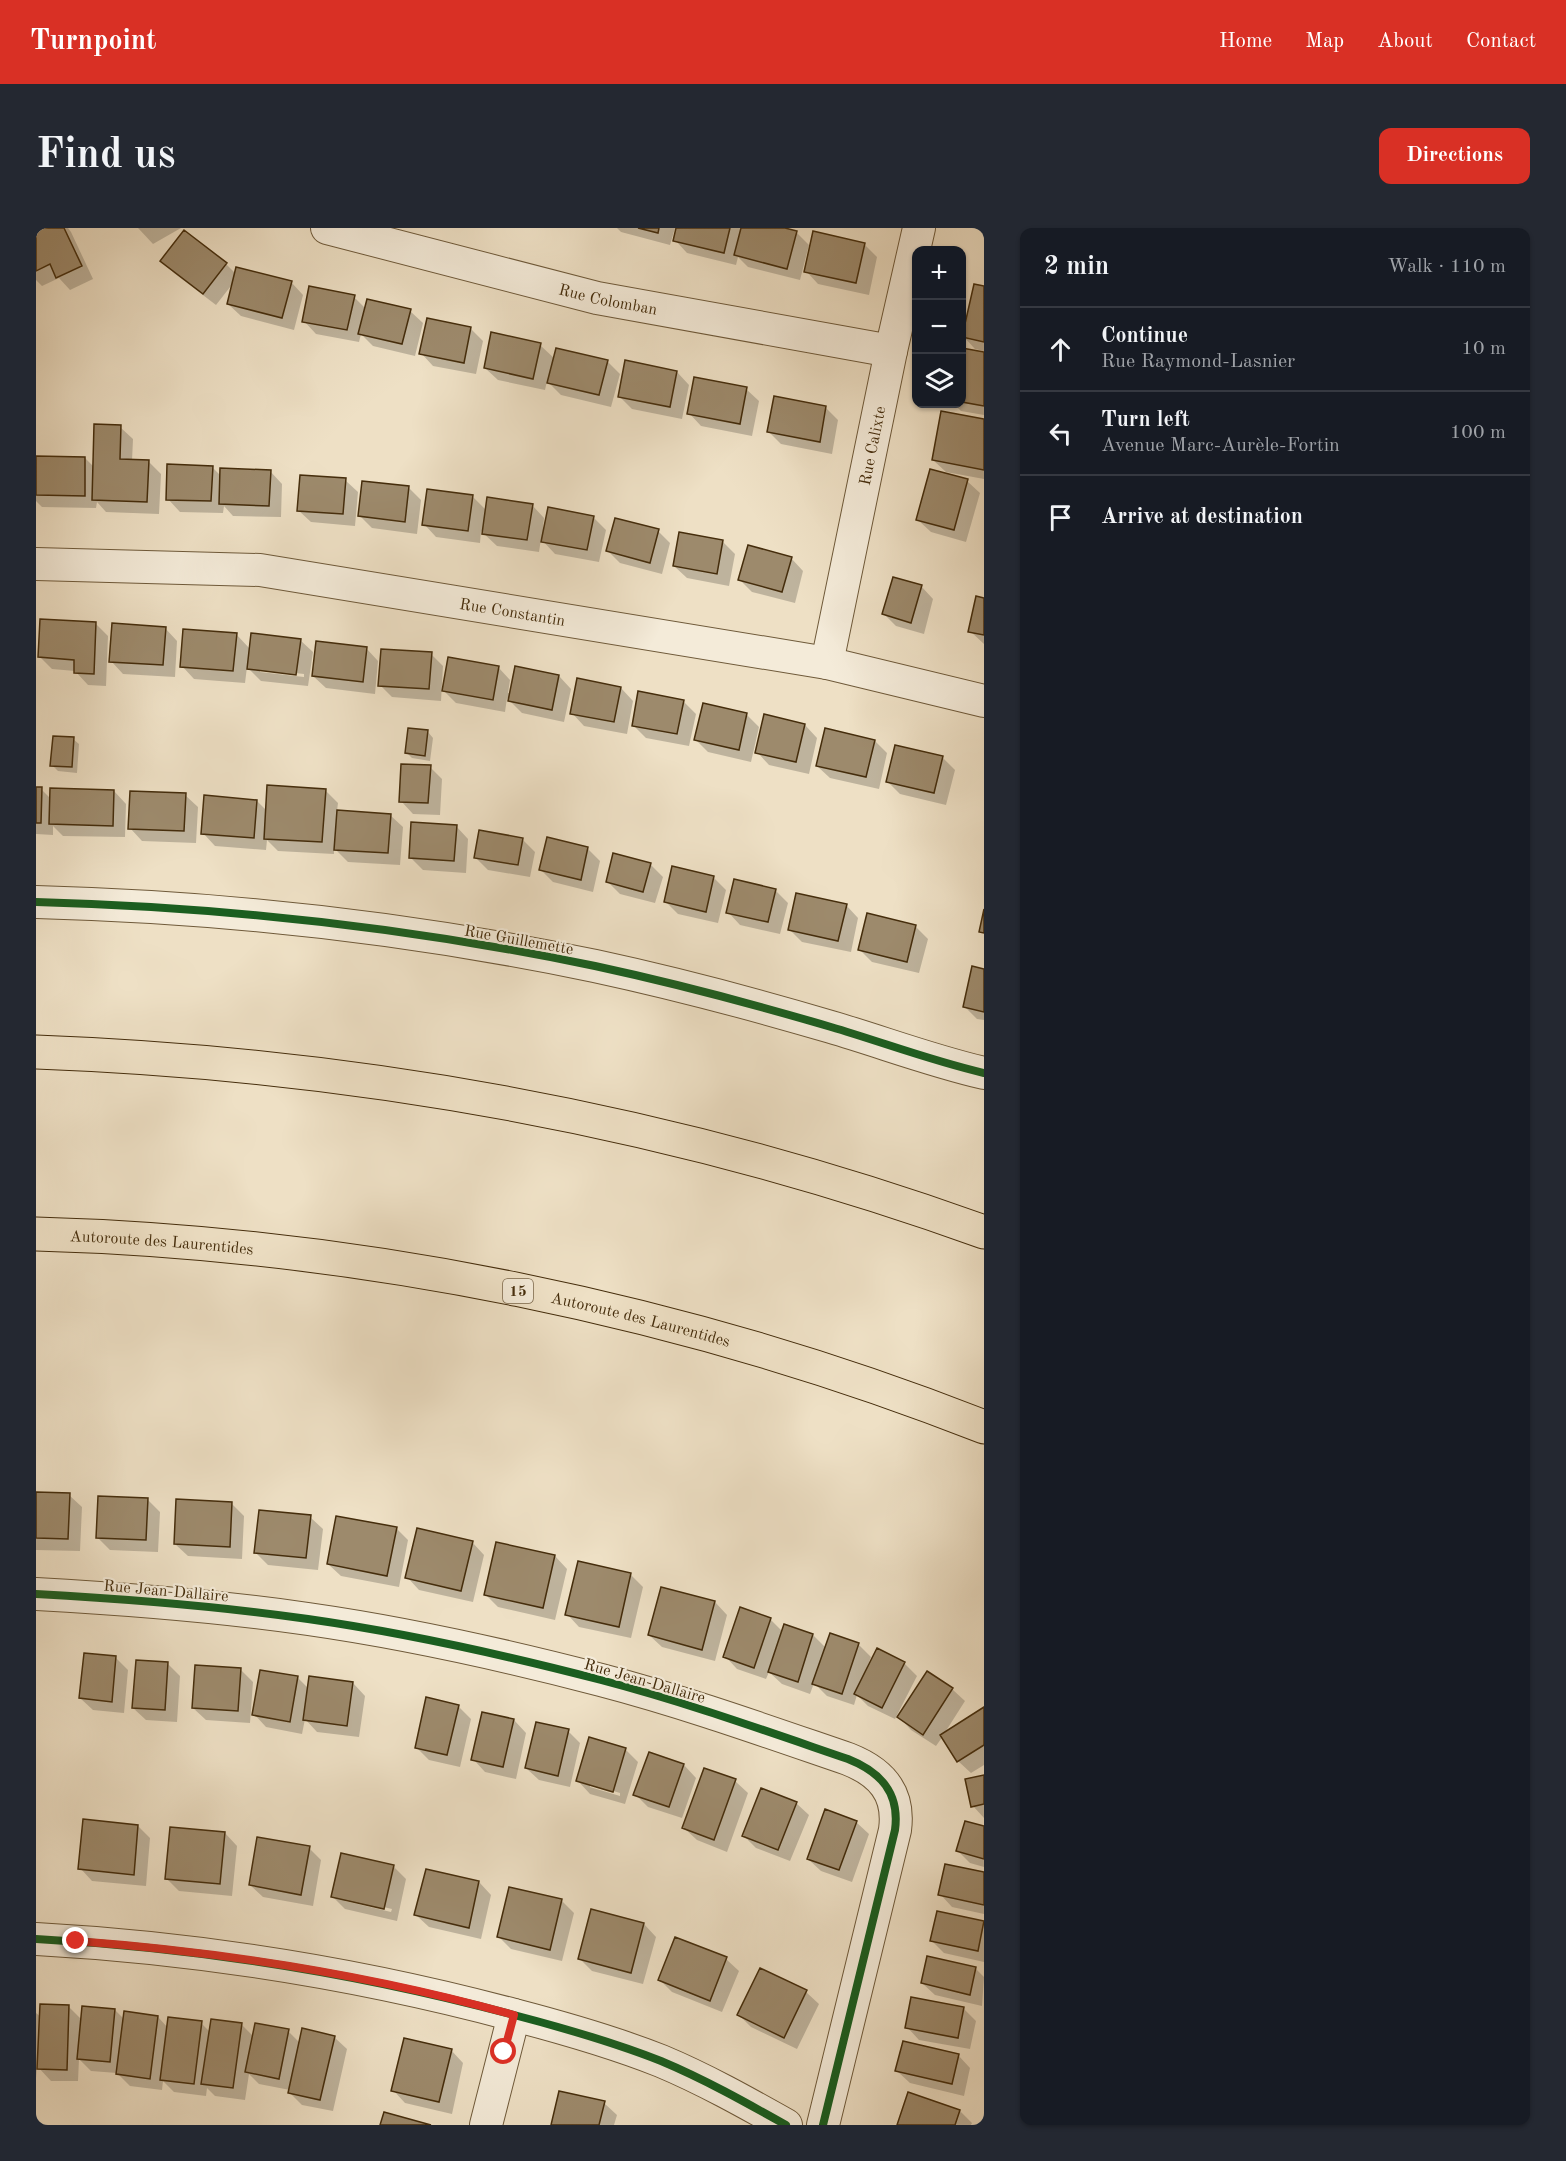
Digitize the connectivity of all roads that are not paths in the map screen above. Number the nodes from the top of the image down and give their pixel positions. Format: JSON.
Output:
{"nodes":[{"id":1,"x":327,"y":228,"type":"edge"},
{"id":2,"x":920,"y":228,"type":"edge"},
{"id":3,"x":891,"y":351,"type":"junction"},
{"id":4,"x":36,"y":564,"type":"edge"},
{"id":5,"x":827,"y":663,"type":"junction"},
{"id":6,"x":984,"y":701,"type":"edge"},
{"id":7,"x":36,"y":902,"type":"edge"},
{"id":8,"x":36,"y":1052,"type":"edge"},
{"id":9,"x":984,"y":1073,"type":"edge"},
{"id":10,"x":984,"y":1232,"type":"edge"},
{"id":11,"x":36,"y":1234,"type":"edge"},
{"id":12,"x":984,"y":1427,"type":"edge"},
{"id":13,"x":36,"y":1594,"type":"edge"},
{"id":14,"x":36,"y":1939,"type":"edge"},
{"id":15,"x":514,"y":2015,"type":"junction"},
{"id":16,"x":486,"y":2125,"type":"edge"},
{"id":17,"x":786,"y":2125,"type":"edge"},
{"id":18,"x":823,"y":2125,"type":"edge"}],
"edges":[{"from":1,"to":3,"type":"street","name":"Rue Colomban"},
{"from":2,"to":3,"type":"street","name":"Rue Calixte"},
{"from":3,"to":5,"type":"street","name":"Rue Calixte"},
{"from":4,"to":5,"type":"street","name":"Rue Constantin"},
{"from":5,"to":6,"type":"street","name":"Rue Constantin"},
{"from":7,"to":9,"type":"street","name":"Rue Guillemette"},
{"from":8,"to":10,"type":"highway"},
{"from":11,"to":12,"type":"highway","name":"Autoroute des Laurentides","number":"15"},
{"from":13,"to":18,"type":"street","name":"Rue Jean-Dallaire"},
{"from":14,"to":15,"type":"street"},
{"from":15,"to":16,"type":"street"},
{"from":15,"to":17,"type":"street"}]}
